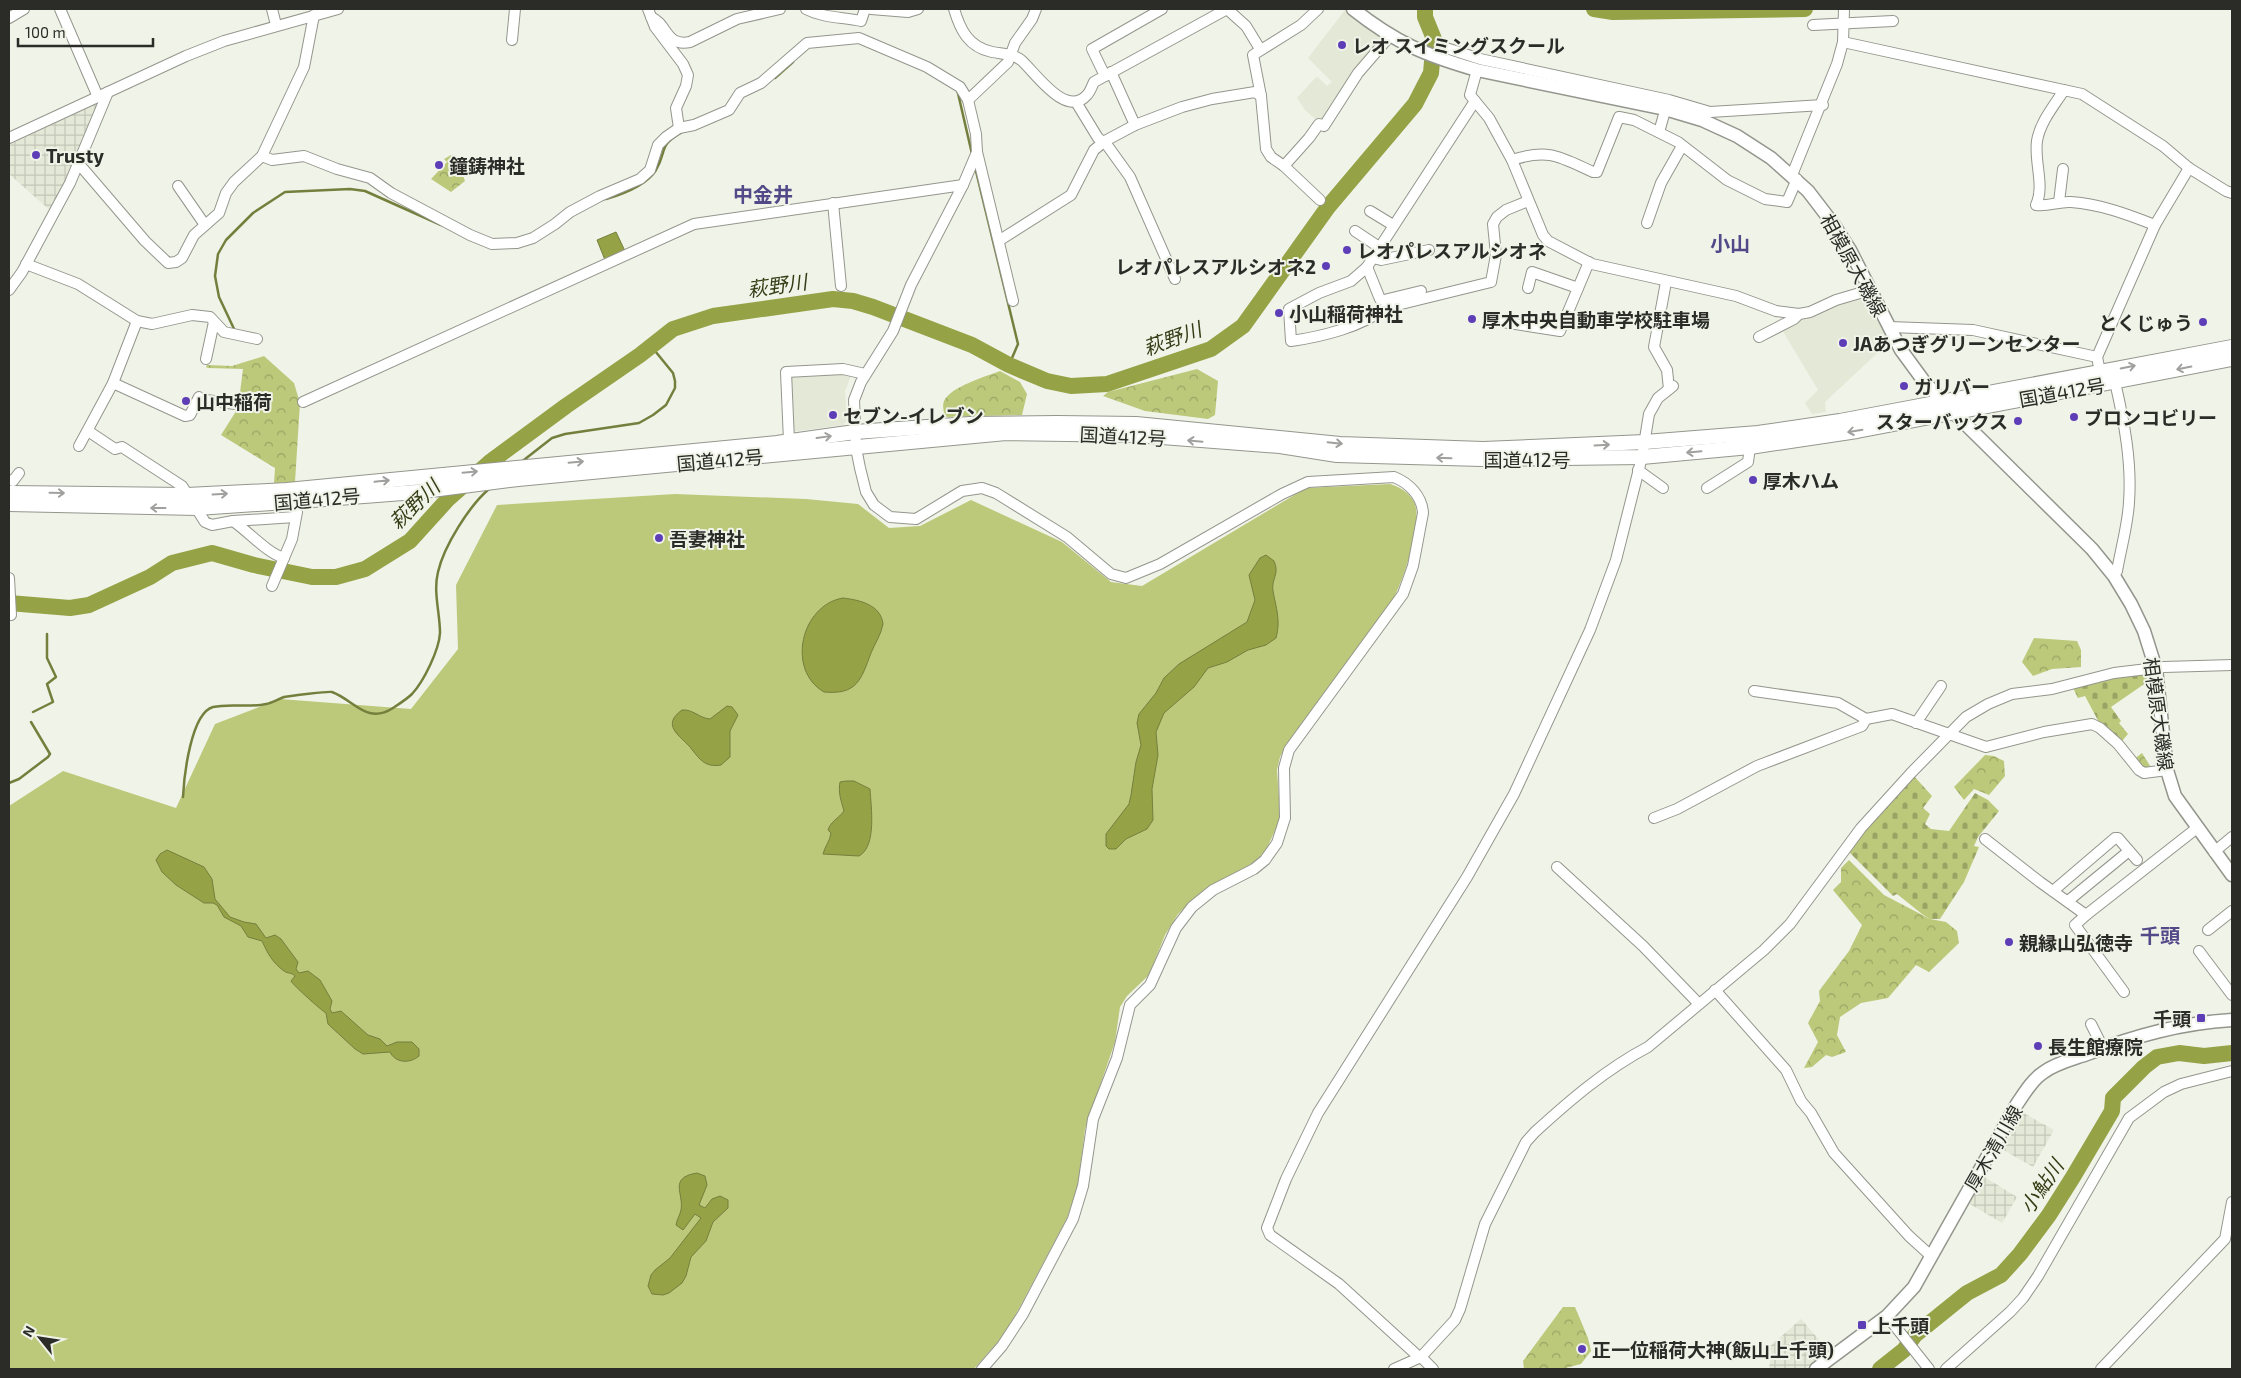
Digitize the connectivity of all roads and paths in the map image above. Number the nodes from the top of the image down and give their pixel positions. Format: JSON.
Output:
{"nodes":[{"id":1,"x":24,"y":9,"type":"edge"},
{"id":2,"x":60,"y":9,"type":"edge"},
{"id":3,"x":272,"y":9,"type":"edge"},
{"id":4,"x":338,"y":9,"type":"edge"},
{"id":5,"x":515,"y":9,"type":"edge"},
{"id":6,"x":780,"y":9,"type":"edge"},
{"id":7,"x":806,"y":9,"type":"edge"},
{"id":8,"x":865,"y":9,"type":"edge"},
{"id":9,"x":871,"y":9,"type":"edge"},
{"id":10,"x":918,"y":9,"type":"edge"},
{"id":11,"x":954,"y":9,"type":"edge"},
{"id":12,"x":1036,"y":9,"type":"edge"},
{"id":13,"x":1162,"y":9,"type":"edge"},
{"id":14,"x":1227,"y":9,"type":"edge"},
{"id":15,"x":1318,"y":9,"type":"edge"},
{"id":16,"x":1352,"y":9,"type":"edge"},
{"id":17,"x":1844,"y":9,"type":"edge"},
{"id":18,"x":649,"y":13,"type":"edge"},
{"id":19,"x":314,"y":15,"type":"junction"},
{"id":20,"x":9,"y":18,"type":"edge"},
{"id":21,"x":1892,"y":21,"type":"dead end"},
{"id":22,"x":1843,"y":22,"type":"junction"},
{"id":23,"x":276,"y":25,"type":"junction"},
{"id":24,"x":1813,"y":25,"type":"dead end"},
{"id":25,"x":1390,"y":36,"type":"junction"},
{"id":26,"x":512,"y":40,"type":"dead end"},
{"id":27,"x":1843,"y":42,"type":"junction"},
{"id":28,"x":1446,"y":48,"type":"dead end"},
{"id":29,"x":1260,"y":49,"type":"junction"},
{"id":30,"x":1011,"y":54,"type":"junction"},
{"id":31,"x":1477,"y":70,"type":"junction"},
{"id":32,"x":1108,"y":74,"type":"junction"},
{"id":33,"x":2064,"y":90,"type":"junction"},
{"id":34,"x":108,"y":92,"type":"junction"},
{"id":35,"x":1262,"y":96,"type":"junction"},
{"id":36,"x":98,"y":97,"type":"junction"},
{"id":37,"x":968,"y":100,"type":"junction"},
{"id":38,"x":1475,"y":101,"type":"junction"},
{"id":39,"x":1076,"y":102,"type":"junction"},
{"id":40,"x":1667,"y":104,"type":"junction"},
{"id":41,"x":1823,"y":105,"type":"junction"},
{"id":42,"x":1135,"y":125,"type":"junction"},
{"id":43,"x":679,"y":128,"type":"junction"},
{"id":44,"x":1659,"y":132,"type":"junction"},
{"id":45,"x":9,"y":138,"type":"edge"},
{"id":46,"x":1103,"y":143,"type":"junction"},
{"id":47,"x":1682,"y":146,"type":"junction"},
{"id":48,"x":977,"y":152,"type":"junction"},
{"id":49,"x":262,"y":156,"type":"junction"},
{"id":50,"x":1512,"y":160,"type":"junction"},
{"id":51,"x":79,"y":164,"type":"junction"},
{"id":52,"x":1284,"y":166,"type":"junction"},
{"id":53,"x":2189,"y":168,"type":"junction"},
{"id":54,"x":2063,"y":169,"type":"dead end"},
{"id":55,"x":1795,"y":177,"type":"junction"},
{"id":56,"x":963,"y":185,"type":"junction"},
{"id":57,"x":178,"y":186,"type":"dead end"},
{"id":58,"x":2232,"y":193,"type":"edge"},
{"id":59,"x":1320,"y":200,"type":"dead end"},
{"id":60,"x":1528,"y":202,"type":"junction"},
{"id":61,"x":2059,"y":202,"type":"junction"},
{"id":62,"x":833,"y":203,"type":"junction"},
{"id":63,"x":1370,"y":211,"type":"dead end"},
{"id":64,"x":1647,"y":223,"type":"dead end"},
{"id":65,"x":205,"y":225,"type":"junction"},
{"id":66,"x":1394,"y":225,"type":"junction"},
{"id":67,"x":2156,"y":226,"type":"junction"},
{"id":68,"x":1355,"y":231,"type":"dead end"},
{"id":69,"x":1000,"y":240,"type":"junction"},
{"id":70,"x":1380,"y":247,"type":"junction"},
{"id":71,"x":1429,"y":250,"type":"dead end"},
{"id":72,"x":1370,"y":262,"type":"junction"},
{"id":73,"x":1589,"y":262,"type":"junction"},
{"id":74,"x":26,"y":264,"type":"junction"},
{"id":75,"x":1175,"y":279,"type":"dead end"},
{"id":76,"x":1666,"y":282,"type":"junction"},
{"id":77,"x":841,"y":286,"type":"dead end"},
{"id":78,"x":1528,"y":288,"type":"dead end"},
{"id":79,"x":1578,"y":288,"type":"junction"},
{"id":80,"x":9,"y":290,"type":"edge"},
{"id":81,"x":1870,"y":290,"type":"junction"},
{"id":82,"x":1422,"y":291,"type":"dead end"},
{"id":83,"x":1014,"y":301,"type":"dead end"},
{"id":84,"x":1799,"y":314,"type":"junction"},
{"id":85,"x":137,"y":321,"type":"junction"},
{"id":86,"x":214,"y":322,"type":"junction"},
{"id":87,"x":1503,"y":322,"type":"dead end"},
{"id":88,"x":1889,"y":328,"type":"junction"},
{"id":89,"x":1759,"y":337,"type":"dead end"},
{"id":90,"x":258,"y":339,"type":"dead end"},
{"id":91,"x":2232,"y":347,"type":"edge"},
{"id":92,"x":2097,"y":357,"type":"junction"},
{"id":93,"x":206,"y":359,"type":"dead end"},
{"id":94,"x":2232,"y":359,"type":"edge"},
{"id":95,"x":2100,"y":372,"type":"junction"},
{"id":96,"x":865,"y":374,"type":"junction"},
{"id":97,"x":2115,"y":382,"type":"junction"},
{"id":98,"x":113,"y":383,"type":"junction"},
{"id":99,"x":1942,"y":401,"type":"junction"},
{"id":100,"x":303,"y":402,"type":"dead end"},
{"id":101,"x":234,"y":404,"type":"dead end"},
{"id":102,"x":1955,"y":413,"type":"junction"},
{"id":103,"x":88,"y":431,"type":"junction"},
{"id":104,"x":856,"y":432,"type":"junction"},
{"id":105,"x":790,"y":442,"type":"junction"},
{"id":106,"x":1645,"y":442,"type":"junction"},
{"id":107,"x":79,"y":446,"type":"dead end"},
{"id":108,"x":1750,"y":447,"type":"junction"},
{"id":109,"x":856,"y":448,"type":"junction"},
{"id":110,"x":1640,"y":463,"type":"junction"},
{"id":111,"x":18,"y":473,"type":"dead end"},
{"id":112,"x":9,"y":480,"type":"edge"},
{"id":113,"x":1663,"y":488,"type":"dead end"},
{"id":114,"x":1707,"y":488,"type":"dead end"},
{"id":115,"x":9,"y":493,"type":"edge"},
{"id":116,"x":187,"y":495,"type":"junction"},
{"id":117,"x":9,"y":504,"type":"edge"},
{"id":118,"x":197,"y":508,"type":"junction"},
{"id":119,"x":233,"y":521,"type":"junction"},
{"id":120,"x":284,"y":558,"type":"junction"},
{"id":121,"x":2114,"y":576,"type":"junction"},
{"id":122,"x":9,"y":582,"type":"edge"},
{"id":123,"x":272,"y":586,"type":"dead end"},
{"id":124,"x":11,"y":615,"type":"dead end"},
{"id":125,"x":2232,"y":665,"type":"edge"},
{"id":126,"x":2156,"y":669,"type":"junction"},
{"id":127,"x":1941,"y":686,"type":"dead end"},
{"id":128,"x":1754,"y":691,"type":"dead end"},
{"id":129,"x":1866,"y":719,"type":"junction"},
{"id":130,"x":1916,"y":723,"type":"junction"},
{"id":131,"x":1949,"y":735,"type":"junction"},
{"id":132,"x":2167,"y":770,"type":"junction"},
{"id":133,"x":1654,"y":818,"type":"dead end"},
{"id":134,"x":2197,"y":828,"type":"junction"},
{"id":135,"x":2232,"y":837,"type":"edge"},
{"id":136,"x":1985,"y":838,"type":"dead end"},
{"id":137,"x":2129,"y":851,"type":"junction"},
{"id":138,"x":2214,"y":852,"type":"junction"},
{"id":139,"x":2137,"y":860,"type":"dead end"},
{"id":140,"x":1557,"y":867,"type":"dead end"},
{"id":141,"x":2232,"y":875,"type":"edge"},
{"id":142,"x":2053,"y":891,"type":"junction"},
{"id":143,"x":2068,"y":901,"type":"junction"},
{"id":144,"x":2232,"y":911,"type":"edge"},
{"id":145,"x":2086,"y":915,"type":"junction"},
{"id":146,"x":2208,"y":930,"type":"dead end"},
{"id":147,"x":2202,"y":957,"type":"dead end"},
{"id":148,"x":1715,"y":990,"type":"junction"},
{"id":149,"x":2124,"y":992,"type":"dead end"},
{"id":150,"x":2232,"y":995,"type":"edge"},
{"id":151,"x":1699,"y":1004,"type":"junction"},
{"id":152,"x":2232,"y":1020,"type":"edge"},
{"id":153,"x":2091,"y":1024,"type":"dead end"},
{"id":154,"x":2103,"y":1048,"type":"junction"},
{"id":155,"x":2232,"y":1071,"type":"edge"},
{"id":156,"x":2232,"y":1202,"type":"edge"},
{"id":157,"x":1931,"y":1256,"type":"junction"},
{"id":158,"x":1890,"y":1319,"type":"junction"},
{"id":159,"x":1420,"y":1357,"type":"junction"},
{"id":160,"x":982,"y":1369,"type":"edge"},
{"id":161,"x":1394,"y":1369,"type":"edge"},
{"id":162,"x":1433,"y":1369,"type":"edge"},
{"id":163,"x":1816,"y":1369,"type":"edge"},
{"id":164,"x":1929,"y":1369,"type":"edge"},
{"id":165,"x":1946,"y":1369,"type":"edge"},
{"id":166,"x":2101,"y":1369,"type":"edge"}],
"edges":[{"from":1,"to":20,"type":"street"},
{"from":2,"to":36,"type":"street"},
{"from":3,"to":23,"type":"street"},
{"from":4,"to":19,"type":"street"},
{"from":5,"to":26,"type":"street"},
{"from":6,"to":18,"type":"street"},
{"from":7,"to":8,"type":"street"},
{"from":9,"to":10,"type":"street"},
{"from":11,"to":30,"type":"street"},
{"from":12,"to":30,"type":"street"},
{"from":13,"to":32,"type":"street"},
{"from":14,"to":29,"type":"street"},
{"from":14,"to":32,"type":"street"},
{"from":15,"to":29,"type":"street"},
{"from":16,"to":25,"type":"main road","name":"相模原大磯線"},
{"from":17,"to":22,"type":"street"},
{"from":18,"to":43,"type":"street"},
{"from":19,"to":23,"type":"street"},
{"from":19,"to":49,"type":"street"},
{"from":21,"to":22,"type":"street"},
{"from":22,"to":24,"type":"street"},
{"from":22,"to":27,"type":"street"},
{"from":23,"to":34,"type":"street"},
{"from":25,"to":31,"type":"main road","name":"相模原大磯線"},
{"from":25,"to":52,"type":"street"},
{"from":27,"to":33,"type":"street"},
{"from":27,"to":41,"type":"street"},
{"from":28,"to":40,"type":"street"},
{"from":29,"to":35,"type":"street"},
{"from":30,"to":37,"type":"street"},
{"from":30,"to":39,"type":"street"},
{"from":31,"to":38,"type":"street"},
{"from":31,"to":40,"type":"main road","name":"相模原大磯線"},
{"from":32,"to":39,"type":"street"},
{"from":32,"to":42,"type":"street"},
{"from":33,"to":53,"type":"street"},
{"from":33,"to":61,"type":"street"},
{"from":34,"to":36,"type":"street"},
{"from":34,"to":51,"type":"street"},
{"from":35,"to":42,"type":"street"},
{"from":35,"to":52,"type":"street"},
{"from":36,"to":45,"type":"street"},
{"from":37,"to":43,"type":"street"},
{"from":37,"to":48,"type":"street"},
{"from":38,"to":50,"type":"street"},
{"from":38,"to":66,"type":"street"},
{"from":39,"to":46,"type":"street"},
{"from":40,"to":41,"type":"street"},
{"from":40,"to":44,"type":"street"},
{"from":40,"to":55,"type":"main road","name":"相模原大磯線"},
{"from":41,"to":55,"type":"street"},
{"from":42,"to":46,"type":"street"},
{"from":43,"to":49,"type":"street"},
{"from":44,"to":47,"type":"street"},
{"from":44,"to":50,"type":"street"},
{"from":46,"to":69,"type":"street"},
{"from":46,"to":75,"type":"street"},
{"from":47,"to":55,"type":"street"},
{"from":47,"to":64,"type":"street"},
{"from":48,"to":56,"type":"street"},
{"from":48,"to":69,"type":"street"},
{"from":49,"to":65,"type":"street"},
{"from":50,"to":60,"type":"street"},
{"from":51,"to":65,"type":"street"},
{"from":51,"to":74,"type":"street"},
{"from":52,"to":59,"type":"street"},
{"from":53,"to":58,"type":"street"},
{"from":53,"to":67,"type":"street"},
{"from":54,"to":61,"type":"street"},
{"from":55,"to":81,"type":"main road","name":"相模原大磯線"},
{"from":56,"to":62,"type":"street"},
{"from":56,"to":96,"type":"street"},
{"from":57,"to":65,"type":"street"},
{"from":60,"to":72,"type":"street"},
{"from":60,"to":73,"type":"street"},
{"from":61,"to":67,"type":"street"},
{"from":62,"to":77,"type":"street"},
{"from":62,"to":100,"type":"street"},
{"from":63,"to":66,"type":"street"},
{"from":66,"to":70,"type":"street"},
{"from":67,"to":92,"type":"street"},
{"from":68,"to":70,"type":"street"},
{"from":69,"to":83,"type":"street"},
{"from":70,"to":72,"type":"street"},
{"from":71,"to":72,"type":"street"},
{"from":72,"to":82,"type":"street"},
{"from":73,"to":76,"type":"street"},
{"from":73,"to":79,"type":"street"},
{"from":74,"to":80,"type":"street"},
{"from":74,"to":85,"type":"street"},
{"from":76,"to":84,"type":"street"},
{"from":76,"to":106,"type":"street"},
{"from":78,"to":79,"type":"street"},
{"from":79,"to":87,"type":"street"},
{"from":81,"to":84,"type":"street"},
{"from":81,"to":88,"type":"main road","name":"相模原大磯線"},
{"from":84,"to":89,"type":"street"},
{"from":85,"to":86,"type":"street"},
{"from":85,"to":98,"type":"street"},
{"from":86,"to":90,"type":"street"},
{"from":86,"to":93,"type":"street"},
{"from":88,"to":92,"type":"street"},
{"from":88,"to":99,"type":"main road","name":"相模原大磯線"},
{"from":95,"to":91,"type":"highway","name":"国道412号","one_way":true},
{"from":92,"to":95,"type":"street"},
{"from":94,"to":97,"type":"highway","name":"国道412号","one_way":true},
{"from":95,"to":99,"type":"highway","name":"国道412号"},
{"from":96,"to":104,"type":"street"},
{"from":96,"to":105,"type":"street"},
{"from":97,"to":102,"type":"highway","name":"国道412号"},
{"from":97,"to":121,"type":"street"},
{"from":98,"to":101,"type":"street"},
{"from":98,"to":103,"type":"street"},
{"from":99,"to":102,"type":"main road","name":"相模原大磯線"},
{"from":99,"to":106,"type":"highway","name":"国道412号"},
{"from":102,"to":108,"type":"highway","name":"国道412号","one_way":true},
{"from":102,"to":121,"type":"main road","name":"相模原大磯線"},
{"from":103,"to":107,"type":"street"},
{"from":103,"to":116,"type":"street"},
{"from":105,"to":104,"type":"highway","name":"国道412号","one_way":true},
{"from":104,"to":106,"type":"highway","name":"国道412号","one_way":true},
{"from":104,"to":109,"type":"street"},
{"from":116,"to":105,"type":"highway","name":"国道412号","one_way":true},
{"from":106,"to":110,"type":"street"},
{"from":108,"to":110,"type":"highway","name":"国道412号","one_way":true},
{"from":108,"to":114,"type":"street"},
{"from":110,"to":109,"type":"highway","name":"国道412号","one_way":true},
{"from":109,"to":118,"type":"highway","name":"国道412号"},
{"from":109,"to":160,"type":"street"},
{"from":110,"to":113,"type":"street"},
{"from":110,"to":159,"type":"street"},
{"from":111,"to":112,"type":"street"},
{"from":115,"to":116,"type":"highway","name":"国道412号","one_way":true},
{"from":116,"to":118,"type":"street"},
{"from":118,"to":117,"type":"highway","name":"国道412号","one_way":true},
{"from":118,"to":119,"type":"street"},
{"from":119,"to":120,"type":"street"},
{"from":119,"to":120,"type":"street"},
{"from":120,"to":123,"type":"street"},
{"from":121,"to":126,"type":"main road","name":"相模原大磯線"},
{"from":122,"to":124,"type":"street"},
{"from":125,"to":126,"type":"street"},
{"from":126,"to":131,"type":"street"},
{"from":126,"to":132,"type":"main road","name":"相模原大磯線"},
{"from":127,"to":130,"type":"street"},
{"from":128,"to":129,"type":"street"},
{"from":129,"to":130,"type":"street"},
{"from":129,"to":133,"type":"street"},
{"from":130,"to":131,"type":"street"},
{"from":131,"to":132,"type":"street"},
{"from":131,"to":148,"type":"street"},
{"from":132,"to":134,"type":"main road","name":"相模原大磯線"},
{"from":134,"to":138,"type":"main road","name":"相模原大磯線"},
{"from":134,"to":145,"type":"street"},
{"from":135,"to":138,"type":"street"},
{"from":136,"to":142,"type":"street"},
{"from":137,"to":139,"type":"street"},
{"from":137,"to":142,"type":"street"},
{"from":137,"to":143,"type":"street"},
{"from":138,"to":141,"type":"main road","name":"相模原大磯線"},
{"from":140,"to":151,"type":"street"},
{"from":142,"to":143,"type":"street"},
{"from":143,"to":145,"type":"street"},
{"from":144,"to":146,"type":"street"},
{"from":145,"to":149,"type":"street"},
{"from":147,"to":150,"type":"street"},
{"from":148,"to":151,"type":"street"},
{"from":148,"to":157,"type":"street"},
{"from":151,"to":159,"type":"street"},
{"from":152,"to":154,"type":"main road","name":"厚木清川線"},
{"from":153,"to":154,"type":"street"},
{"from":154,"to":157,"type":"main road","name":"厚木清川線"},
{"from":155,"to":165,"type":"street"},
{"from":156,"to":166,"type":"street"},
{"from":157,"to":158,"type":"main road","name":"厚木清川線"},
{"from":158,"to":163,"type":"main road","name":"厚木清川線"},
{"from":158,"to":164,"type":"street"},
{"from":159,"to":161,"type":"street"},
{"from":159,"to":162,"type":"street"}]}
